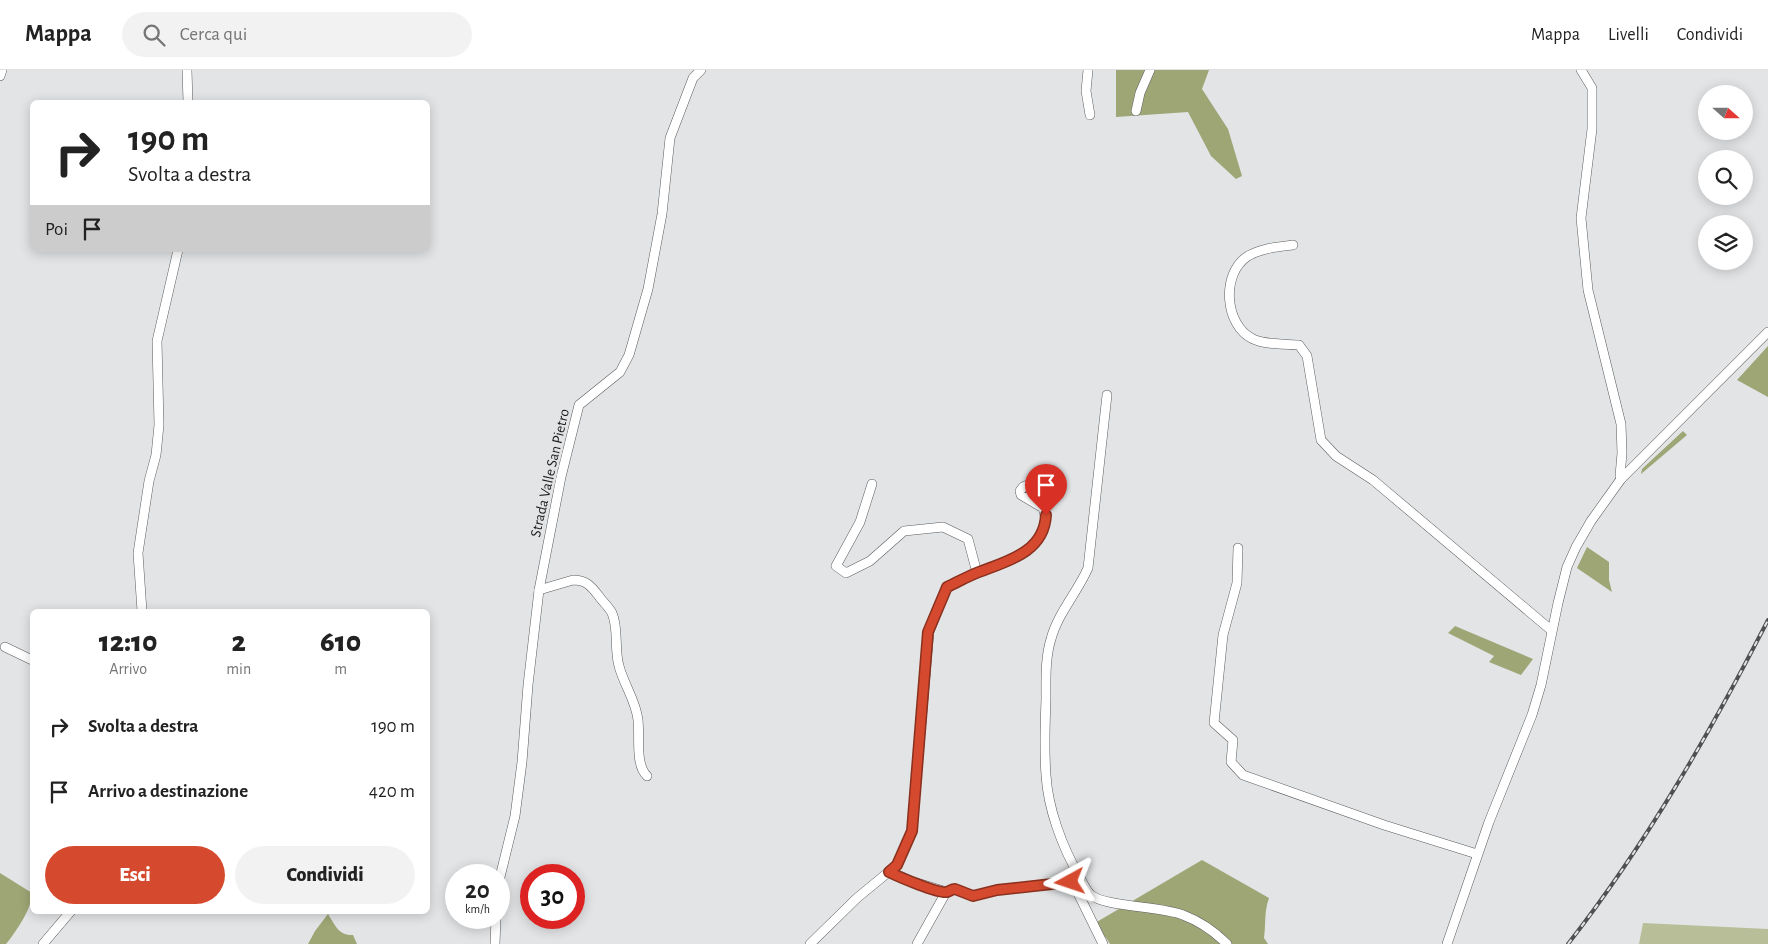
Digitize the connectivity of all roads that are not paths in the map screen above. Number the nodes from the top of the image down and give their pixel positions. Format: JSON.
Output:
{"nodes":[{"id":1,"x":2,"y":70,"type":"edge"},
{"id":2,"x":187,"y":70,"type":"edge"},
{"id":3,"x":701,"y":70,"type":"edge"},
{"id":4,"x":1088,"y":70,"type":"edge"},
{"id":5,"x":1150,"y":70,"type":"edge"},
{"id":6,"x":1581,"y":70,"type":"edge"},
{"id":7,"x":0,"y":76,"type":"edge"},
{"id":8,"x":188,"y":100,"type":"edge"},
{"id":9,"x":1136,"y":111,"type":"dead end"},
{"id":10,"x":1090,"y":116,"type":"dead end"},
{"id":11,"x":1293,"y":245,"type":"dead end"},
{"id":12,"x":178,"y":252,"type":"edge"},
{"id":13,"x":1768,"y":332,"type":"edge"},
{"id":14,"x":1107,"y":395,"type":"dead end"},
{"id":15,"x":1621,"y":479,"type":"junction"},
{"id":16,"x":872,"y":484,"type":"dead end"},
{"id":17,"x":1028,"y":485,"type":"dead end"},
{"id":18,"x":1238,"y":548,"type":"dead end"},
{"id":19,"x":977,"y":573,"type":"junction"},
{"id":20,"x":539,"y":590,"type":"junction"},
{"id":21,"x":142,"y":609,"type":"edge"},
{"id":22,"x":1551,"y":630,"type":"junction"},
{"id":23,"x":5,"y":647,"type":"dead end"},
{"id":24,"x":30,"y":659,"type":"edge"},
{"id":25,"x":647,"y":776,"type":"dead end"},
{"id":26,"x":1477,"y":854,"type":"junction"},
{"id":27,"x":503,"y":864,"type":"edge"},
{"id":28,"x":1075,"y":869,"type":"junction"},
{"id":29,"x":889,"y":872,"type":"junction"},
{"id":30,"x":1066,"y":882,"type":"junction"},
{"id":31,"x":947,"y":892,"type":"junction"},
{"id":32,"x":68,"y":914,"type":"edge"},
{"id":33,"x":496,"y":929,"type":"edge"},
{"id":34,"x":43,"y":944,"type":"edge"},
{"id":35,"x":495,"y":944,"type":"edge"},
{"id":36,"x":810,"y":944,"type":"edge"},
{"id":37,"x":917,"y":944,"type":"edge"},
{"id":38,"x":1103,"y":944,"type":"edge"},
{"id":39,"x":1227,"y":944,"type":"edge"},
{"id":40,"x":1447,"y":944,"type":"edge"}],
"edges":[{"from":1,"to":7,"type":"street"},
{"from":2,"to":8,"type":"street"},
{"from":3,"to":20,"type":"street","name":"Strada Valle San Pietro"},
{"from":4,"to":10,"type":"street"},
{"from":5,"to":9,"type":"street"},
{"from":6,"to":15,"type":"street"},
{"from":11,"to":22,"type":"street"},
{"from":12,"to":21,"type":"street"},
{"from":13,"to":15,"type":"street"},
{"from":14,"to":28,"type":"street"},
{"from":15,"to":22,"type":"street"},
{"from":16,"to":19,"type":"street"},
{"from":17,"to":19,"type":"street"},
{"from":18,"to":26,"type":"street"},
{"from":19,"to":29,"type":"street"},
{"from":20,"to":25,"type":"street"},
{"from":20,"to":27,"type":"street","name":"Strada Valle San Pietro"},
{"from":22,"to":26,"type":"street"},
{"from":23,"to":24,"type":"street"},
{"from":26,"to":40,"type":"street"},
{"from":28,"to":30,"type":"street"},
{"from":28,"to":39,"type":"street"},
{"from":29,"to":31,"type":"street"},
{"from":29,"to":36,"type":"street"},
{"from":30,"to":31,"type":"street"},
{"from":30,"to":38,"type":"street"},
{"from":31,"to":37,"type":"street"},
{"from":32,"to":34,"type":"street"},
{"from":33,"to":35,"type":"street"}]}
